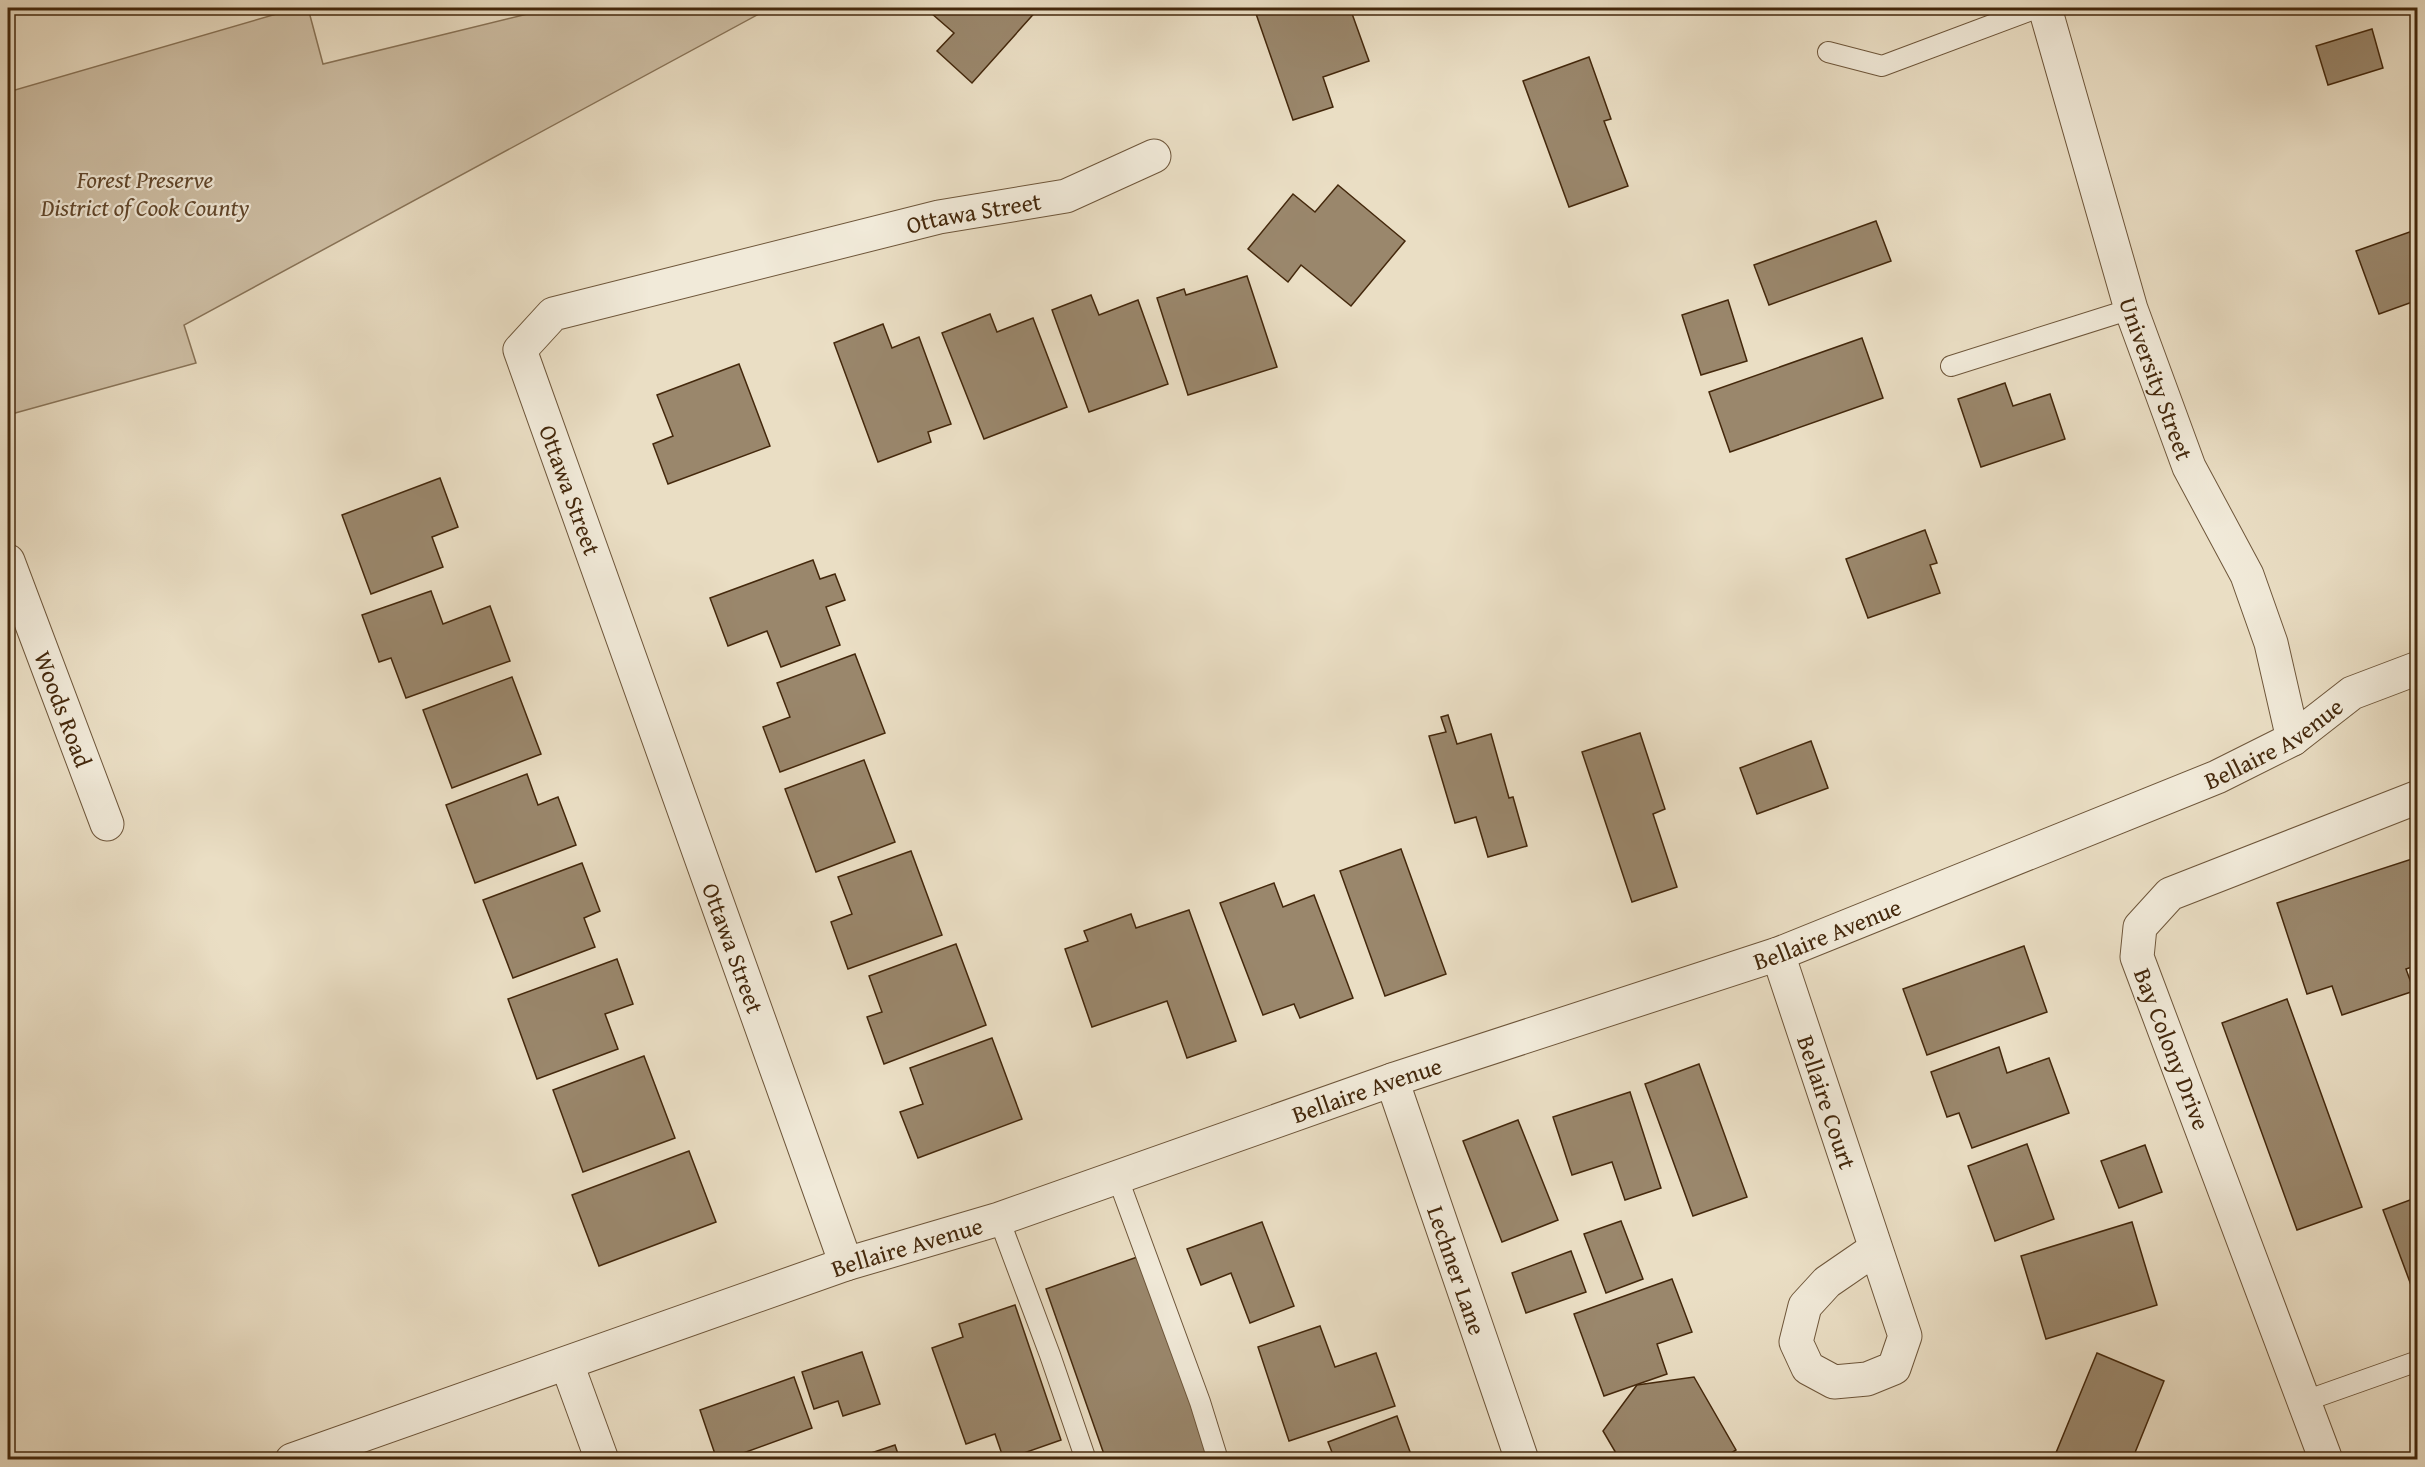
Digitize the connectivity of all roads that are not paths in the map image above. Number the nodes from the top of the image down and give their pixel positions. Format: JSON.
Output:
{"nodes":[{"id":1,"x":2037,"y":8,"type":"edge"},
{"id":2,"x":2044,"y":8,"type":"edge"},
{"id":3,"x":1828,"y":52,"type":"dead end"},
{"id":4,"x":1154,"y":156,"type":"dead end"},
{"id":5,"x":2131,"y":309,"type":"junction"},
{"id":6,"x":1951,"y":366,"type":"dead end"},
{"id":7,"x":8,"y":561,"type":"edge"},
{"id":8,"x":2418,"y":668,"type":"edge"},
{"id":9,"x":2293,"y":739,"type":"junction"},
{"id":10,"x":2418,"y":797,"type":"edge"},
{"id":11,"x":106,"y":824,"type":"dead end"},
{"id":12,"x":1778,"y":954,"type":"junction"},
{"id":13,"x":1392,"y":1080,"type":"junction"},
{"id":14,"x":1117,"y":1176,"type":"junction"},
{"id":15,"x":999,"y":1219,"type":"junction"},
{"id":16,"x":1875,"y":1249,"type":"dead end"},
{"id":17,"x":846,"y":1264,"type":"junction"},
{"id":18,"x":2418,"y":1361,"type":"edge"},
{"id":19,"x":567,"y":1364,"type":"junction"},
{"id":20,"x":2305,"y":1401,"type":"junction"},
{"id":21,"x":292,"y":1460,"type":"edge"},
{"id":22,"x":602,"y":1460,"type":"edge"},
{"id":23,"x":1086,"y":1460,"type":"edge"},
{"id":24,"x":1218,"y":1460,"type":"edge"},
{"id":25,"x":1522,"y":1460,"type":"edge"},
{"id":26,"x":2326,"y":1460,"type":"edge"}],
"edges":[{"from":1,"to":3,"type":"lane"},
{"from":2,"to":5,"type":"street","name":"University Street"},
{"from":4,"to":17,"type":"street","name":"Ottawa Street"},
{"from":5,"to":6,"type":"lane"},
{"from":5,"to":9,"type":"street","name":"University Street"},
{"from":7,"to":11,"type":"street","name":"Woods Road"},
{"from":8,"to":9,"type":"street","name":"Bellaire Avenue"},
{"from":9,"to":12,"type":"street","name":"Bellaire Avenue"},
{"from":10,"to":20,"type":"street","name":"Bay Colony Drive"},
{"from":12,"to":13,"type":"street","name":"Bellaire Avenue"},
{"from":12,"to":16,"type":"street","name":"Bellaire Court"},
{"from":13,"to":14,"type":"street","name":"Bellaire Avenue"},
{"from":13,"to":25,"type":"street","name":"Lechner Lane"},
{"from":14,"to":15,"type":"street","name":"Bellaire Avenue"},
{"from":14,"to":24,"type":"lane"},
{"from":15,"to":17,"type":"street","name":"Bellaire Avenue"},
{"from":15,"to":23,"type":"lane"},
{"from":17,"to":19,"type":"street","name":"Bellaire Avenue"},
{"from":18,"to":20,"type":"lane"},
{"from":19,"to":21,"type":"street","name":"Bellaire Avenue"},
{"from":19,"to":22,"type":"street"},
{"from":20,"to":26,"type":"street","name":"Bay Colony Drive"}]}
